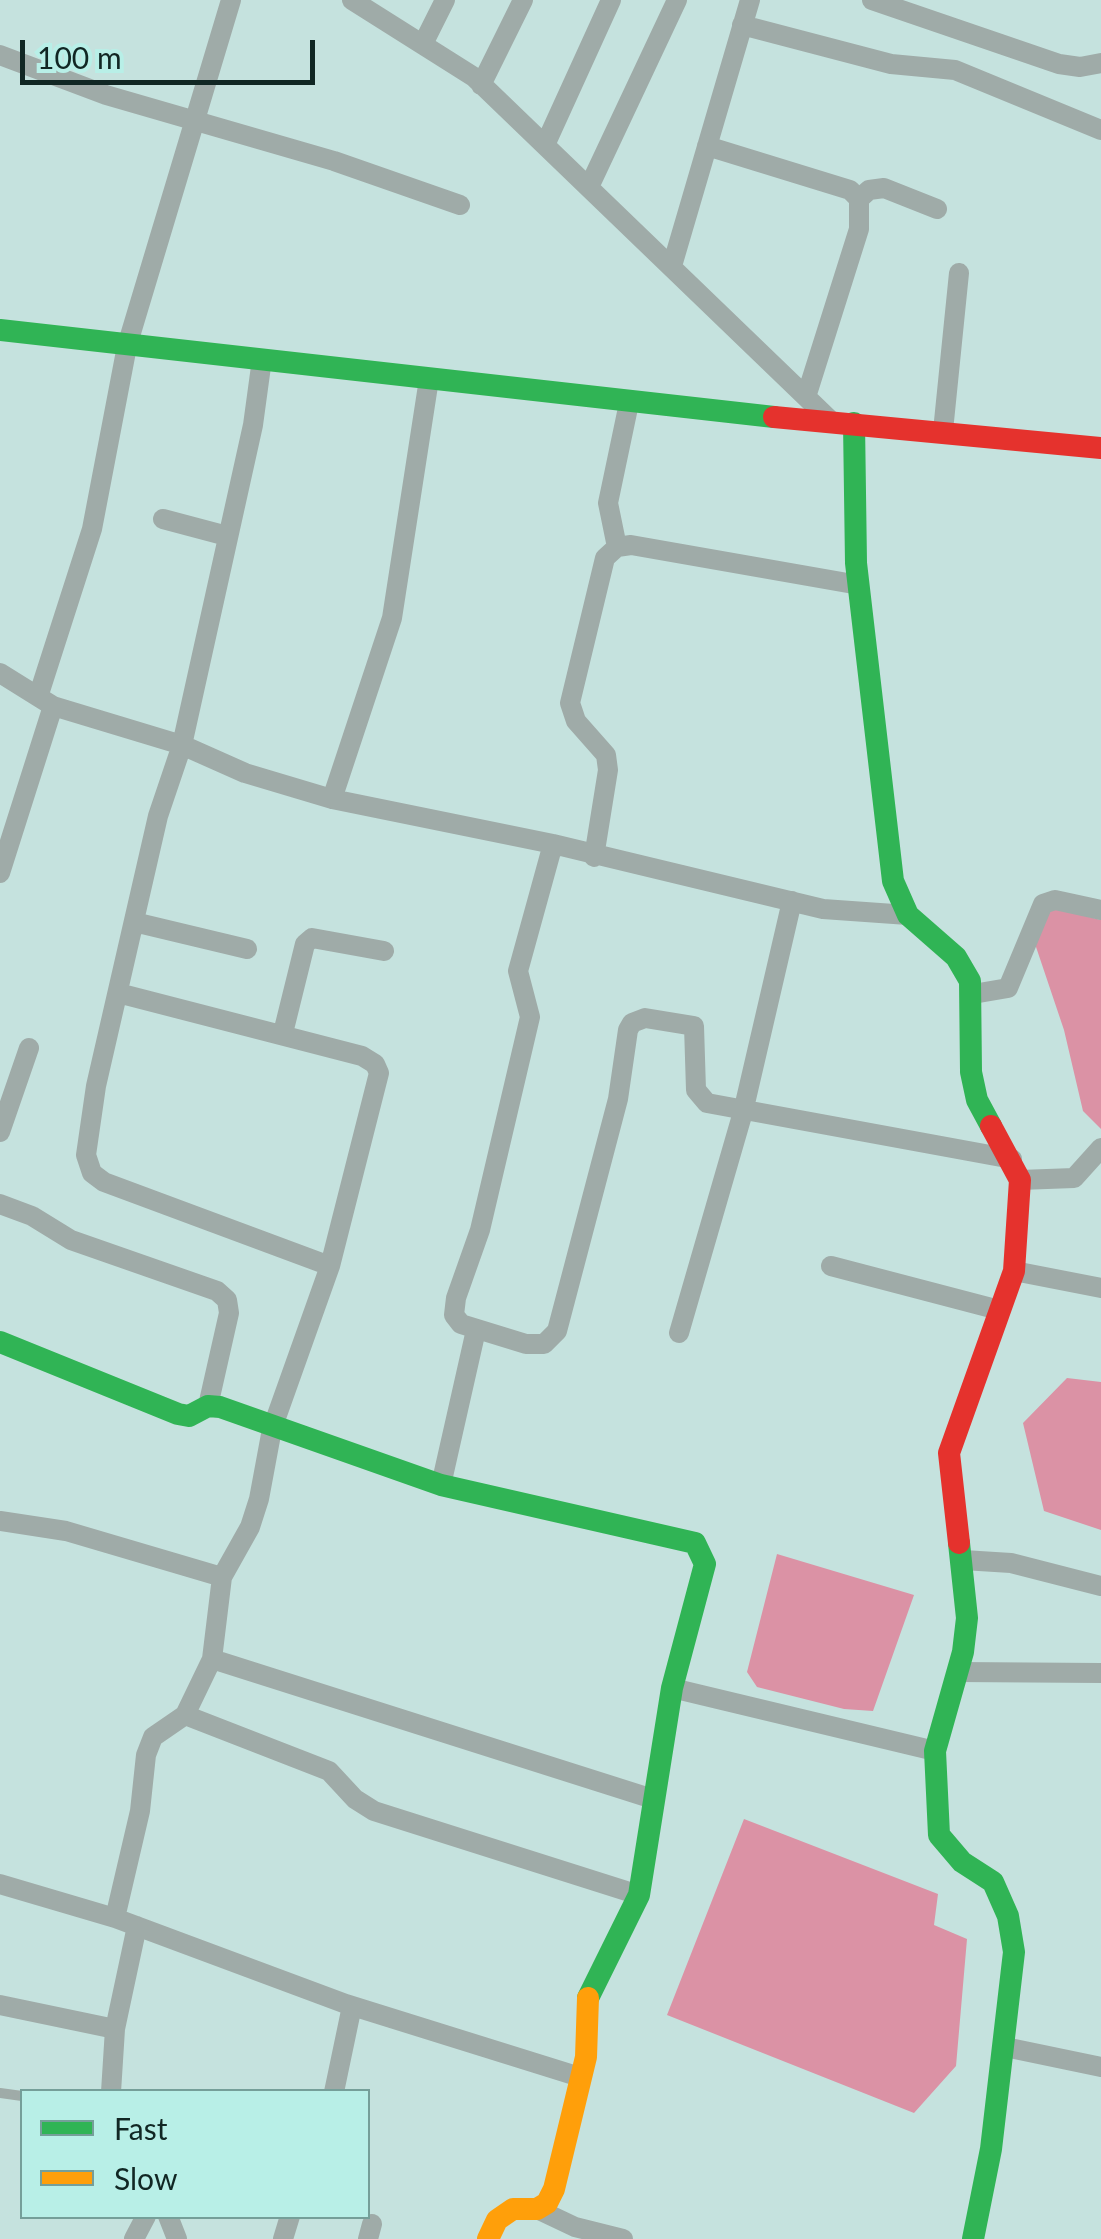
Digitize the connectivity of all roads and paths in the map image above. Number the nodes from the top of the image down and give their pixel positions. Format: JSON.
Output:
{"nodes":[{"id":1,"x":231,"y":0,"type":"edge"},
{"id":2,"x":445,"y":0,"type":"edge"},
{"id":3,"x":523,"y":0,"type":"edge"},
{"id":4,"x":611,"y":0,"type":"edge"},
{"id":5,"x":677,"y":0,"type":"edge"},
{"id":6,"x":750,"y":0,"type":"edge"},
{"id":7,"x":872,"y":0,"type":"edge"},
{"id":8,"x":366,"y":4,"type":"edge"},
{"id":9,"x":742,"y":25,"type":"junction"},
{"id":10,"x":424,"y":42,"type":"junction"},
{"id":11,"x":0,"y":55,"type":"edge"},
{"id":12,"x":1101,"y":63,"type":"edge"},
{"id":13,"x":482,"y":84,"type":"junction"},
{"id":14,"x":196,"y":124,"type":"junction"},
{"id":15,"x":1101,"y":130,"type":"edge"},
{"id":16,"x":545,"y":145,"type":"junction"},
{"id":17,"x":707,"y":146,"type":"junction"},
{"id":18,"x":589,"y":187,"type":"junction"},
{"id":19,"x":859,"y":199,"type":"junction"},
{"id":20,"x":460,"y":206,"type":"dead end"},
{"id":21,"x":937,"y":210,"type":"dead end"},
{"id":22,"x":672,"y":266,"type":"junction"},
{"id":23,"x":958,"y":272,"type":"dead end"},
{"id":24,"x":0,"y":330,"type":"edge"},
{"id":25,"x":127,"y":346,"type":"junction"},
{"id":26,"x":262,"y":360,"type":"junction"},
{"id":27,"x":429,"y":379,"type":"junction"},
{"id":28,"x":806,"y":397,"type":"junction"},
{"id":29,"x":629,"y":404,"type":"junction"},
{"id":30,"x":843,"y":422,"type":"junction"},
{"id":31,"x":942,"y":431,"type":"junction"},
{"id":32,"x":1101,"y":448,"type":"edge"},
{"id":33,"x":163,"y":519,"type":"dead end"},
{"id":34,"x":227,"y":536,"type":"junction"},
{"id":35,"x":616,"y":548,"type":"junction"},
{"id":36,"x":859,"y":585,"type":"junction"},
{"id":37,"x":0,"y":674,"type":"edge"},
{"id":38,"x":46,"y":701,"type":"junction"},
{"id":39,"x":182,"y":745,"type":"junction"},
{"id":40,"x":332,"y":799,"type":"junction"},
{"id":41,"x":554,"y":844,"type":"junction"},
{"id":42,"x":594,"y":857,"type":"junction"},
{"id":43,"x":0,"y":874,"type":"edge"},
{"id":44,"x":792,"y":901,"type":"junction"},
{"id":45,"x":1101,"y":910,"type":"edge"},
{"id":46,"x":908,"y":916,"type":"junction"},
{"id":47,"x":134,"y":922,"type":"junction"},
{"id":48,"x":248,"y":950,"type":"dead end"},
{"id":49,"x":384,"y":951,"type":"dead end"},
{"id":50,"x":118,"y":994,"type":"junction"},
{"id":51,"x":974,"y":994,"type":"junction"},
{"id":52,"x":284,"y":1032,"type":"junction"},
{"id":53,"x":29,"y":1048,"type":"dead end"},
{"id":54,"x":743,"y":1112,"type":"junction"},
{"id":55,"x":0,"y":1132,"type":"edge"},
{"id":56,"x":1101,"y":1148,"type":"edge"},
{"id":57,"x":1016,"y":1169,"type":"junction"},
{"id":58,"x":0,"y":1204,"type":"edge"},
{"id":59,"x":330,"y":1266,"type":"junction"},
{"id":60,"x":831,"y":1266,"type":"dead end"},
{"id":61,"x":1014,"y":1271,"type":"junction"},
{"id":62,"x":1101,"y":1288,"type":"edge"},
{"id":63,"x":999,"y":1310,"type":"junction"},
{"id":64,"x":476,"y":1330,"type":"junction"},
{"id":65,"x":679,"y":1333,"type":"dead end"},
{"id":66,"x":0,"y":1342,"type":"edge"},
{"id":67,"x":208,"y":1406,"type":"junction"},
{"id":68,"x":272,"y":1429,"type":"junction"},
{"id":69,"x":441,"y":1485,"type":"junction"},
{"id":70,"x":0,"y":1521,"type":"edge"},
{"id":71,"x":962,"y":1560,"type":"junction"},
{"id":72,"x":222,"y":1577,"type":"junction"},
{"id":73,"x":1101,"y":1586,"type":"edge"},
{"id":74,"x":212,"y":1659,"type":"junction"},
{"id":75,"x":957,"y":1672,"type":"junction"},
{"id":76,"x":1101,"y":1673,"type":"edge"},
{"id":77,"x":672,"y":1688,"type":"junction"},
{"id":78,"x":185,"y":1715,"type":"junction"},
{"id":79,"x":935,"y":1752,"type":"junction"},
{"id":80,"x":652,"y":1799,"type":"junction"},
{"id":81,"x":0,"y":1884,"type":"edge"},
{"id":82,"x":639,"y":1896,"type":"junction"},
{"id":83,"x":116,"y":1918,"type":"junction"},
{"id":84,"x":138,"y":1926,"type":"junction"},
{"id":85,"x":0,"y":2005,"type":"edge"},
{"id":86,"x":352,"y":2006,"type":"junction"},
{"id":87,"x":115,"y":2029,"type":"junction"},
{"id":88,"x":1005,"y":2046,"type":"junction"},
{"id":89,"x":1101,"y":2067,"type":"edge"},
{"id":90,"x":580,"y":2077,"type":"junction"},
{"id":91,"x":111,"y":2089,"type":"edge"},
{"id":92,"x":335,"y":2089,"type":"edge"},
{"id":93,"x":537,"y":2209,"type":"junction"},
{"id":94,"x":488,"y":2239,"type":"edge"},
{"id":95,"x":623,"y":2239,"type":"edge"},
{"id":96,"x":973,"y":2239,"type":"edge"}],
"edges":[{"from":1,"to":14,"type":"street"},
{"from":2,"to":10,"type":"street"},
{"from":3,"to":13,"type":"street"},
{"from":4,"to":16,"type":"street"},
{"from":5,"to":18,"type":"street"},
{"from":6,"to":9,"type":"street"},
{"from":7,"to":12,"type":"street"},
{"from":8,"to":10,"type":"street"},
{"from":9,"to":15,"type":"street"},
{"from":9,"to":17,"type":"street"},
{"from":10,"to":13,"type":"street"},
{"from":11,"to":14,"type":"street"},
{"from":13,"to":16,"type":"street"},
{"from":14,"to":20,"type":"street"},
{"from":14,"to":25,"type":"street"},
{"from":16,"to":18,"type":"street"},
{"from":17,"to":19,"type":"street"},
{"from":17,"to":22,"type":"street"},
{"from":18,"to":22,"type":"street"},
{"from":19,"to":21,"type":"street"},
{"from":19,"to":28,"type":"street"},
{"from":22,"to":28,"type":"street"},
{"from":23,"to":31,"type":"street"},
{"from":24,"to":25,"type":"street"},
{"from":25,"to":26,"type":"street"},
{"from":25,"to":38,"type":"street"},
{"from":26,"to":27,"type":"street"},
{"from":26,"to":34,"type":"street"},
{"from":27,"to":29,"type":"street"},
{"from":27,"to":40,"type":"street"},
{"from":28,"to":30,"type":"street"},
{"from":29,"to":30,"type":"street"},
{"from":29,"to":35,"type":"street"},
{"from":30,"to":31,"type":"street"},
{"from":30,"to":36,"type":"street"},
{"from":31,"to":32,"type":"street"},
{"from":33,"to":34,"type":"street"},
{"from":34,"to":39,"type":"street"},
{"from":35,"to":36,"type":"street"},
{"from":35,"to":42,"type":"street"},
{"from":36,"to":46,"type":"street"},
{"from":37,"to":38,"type":"street"},
{"from":38,"to":39,"type":"street"},
{"from":38,"to":43,"type":"street"},
{"from":39,"to":40,"type":"street"},
{"from":39,"to":47,"type":"street"},
{"from":40,"to":41,"type":"street"},
{"from":41,"to":42,"type":"street"},
{"from":41,"to":64,"type":"street"},
{"from":42,"to":44,"type":"street"},
{"from":44,"to":46,"type":"street"},
{"from":44,"to":54,"type":"street"},
{"from":45,"to":51,"type":"street"},
{"from":46,"to":51,"type":"street"},
{"from":47,"to":48,"type":"street"},
{"from":47,"to":50,"type":"street"},
{"from":49,"to":52,"type":"street"},
{"from":50,"to":52,"type":"street"},
{"from":50,"to":59,"type":"street"},
{"from":51,"to":57,"type":"street"},
{"from":52,"to":59,"type":"street"},
{"from":53,"to":55,"type":"street"},
{"from":54,"to":57,"type":"street"},
{"from":54,"to":64,"type":"street"},
{"from":54,"to":65,"type":"street"},
{"from":56,"to":57,"type":"street"},
{"from":57,"to":61,"type":"street"},
{"from":58,"to":67,"type":"street"},
{"from":59,"to":68,"type":"street"},
{"from":60,"to":63,"type":"street"},
{"from":61,"to":62,"type":"street"},
{"from":61,"to":63,"type":"street"},
{"from":63,"to":71,"type":"street"},
{"from":64,"to":69,"type":"street"},
{"from":66,"to":67,"type":"street"},
{"from":67,"to":68,"type":"street"},
{"from":68,"to":69,"type":"street"},
{"from":68,"to":72,"type":"street"},
{"from":69,"to":77,"type":"street"},
{"from":70,"to":72,"type":"street"},
{"from":71,"to":73,"type":"street"},
{"from":71,"to":75,"type":"street"},
{"from":72,"to":74,"type":"street"},
{"from":74,"to":78,"type":"street"},
{"from":74,"to":80,"type":"street"},
{"from":75,"to":76,"type":"street"},
{"from":75,"to":79,"type":"street"},
{"from":77,"to":79,"type":"street"},
{"from":77,"to":80,"type":"street"},
{"from":78,"to":82,"type":"street"},
{"from":78,"to":83,"type":"street"},
{"from":79,"to":88,"type":"street"},
{"from":80,"to":82,"type":"street"},
{"from":81,"to":83,"type":"street"},
{"from":82,"to":90,"type":"street"},
{"from":83,"to":84,"type":"street"},
{"from":84,"to":86,"type":"street"},
{"from":84,"to":87,"type":"street"},
{"from":85,"to":87,"type":"street"},
{"from":86,"to":90,"type":"street"},
{"from":86,"to":92,"type":"street"},
{"from":87,"to":91,"type":"street"},
{"from":88,"to":89,"type":"street"},
{"from":88,"to":96,"type":"street"},
{"from":90,"to":93,"type":"street"},
{"from":93,"to":94,"type":"street"},
{"from":93,"to":95,"type":"street"}]}
